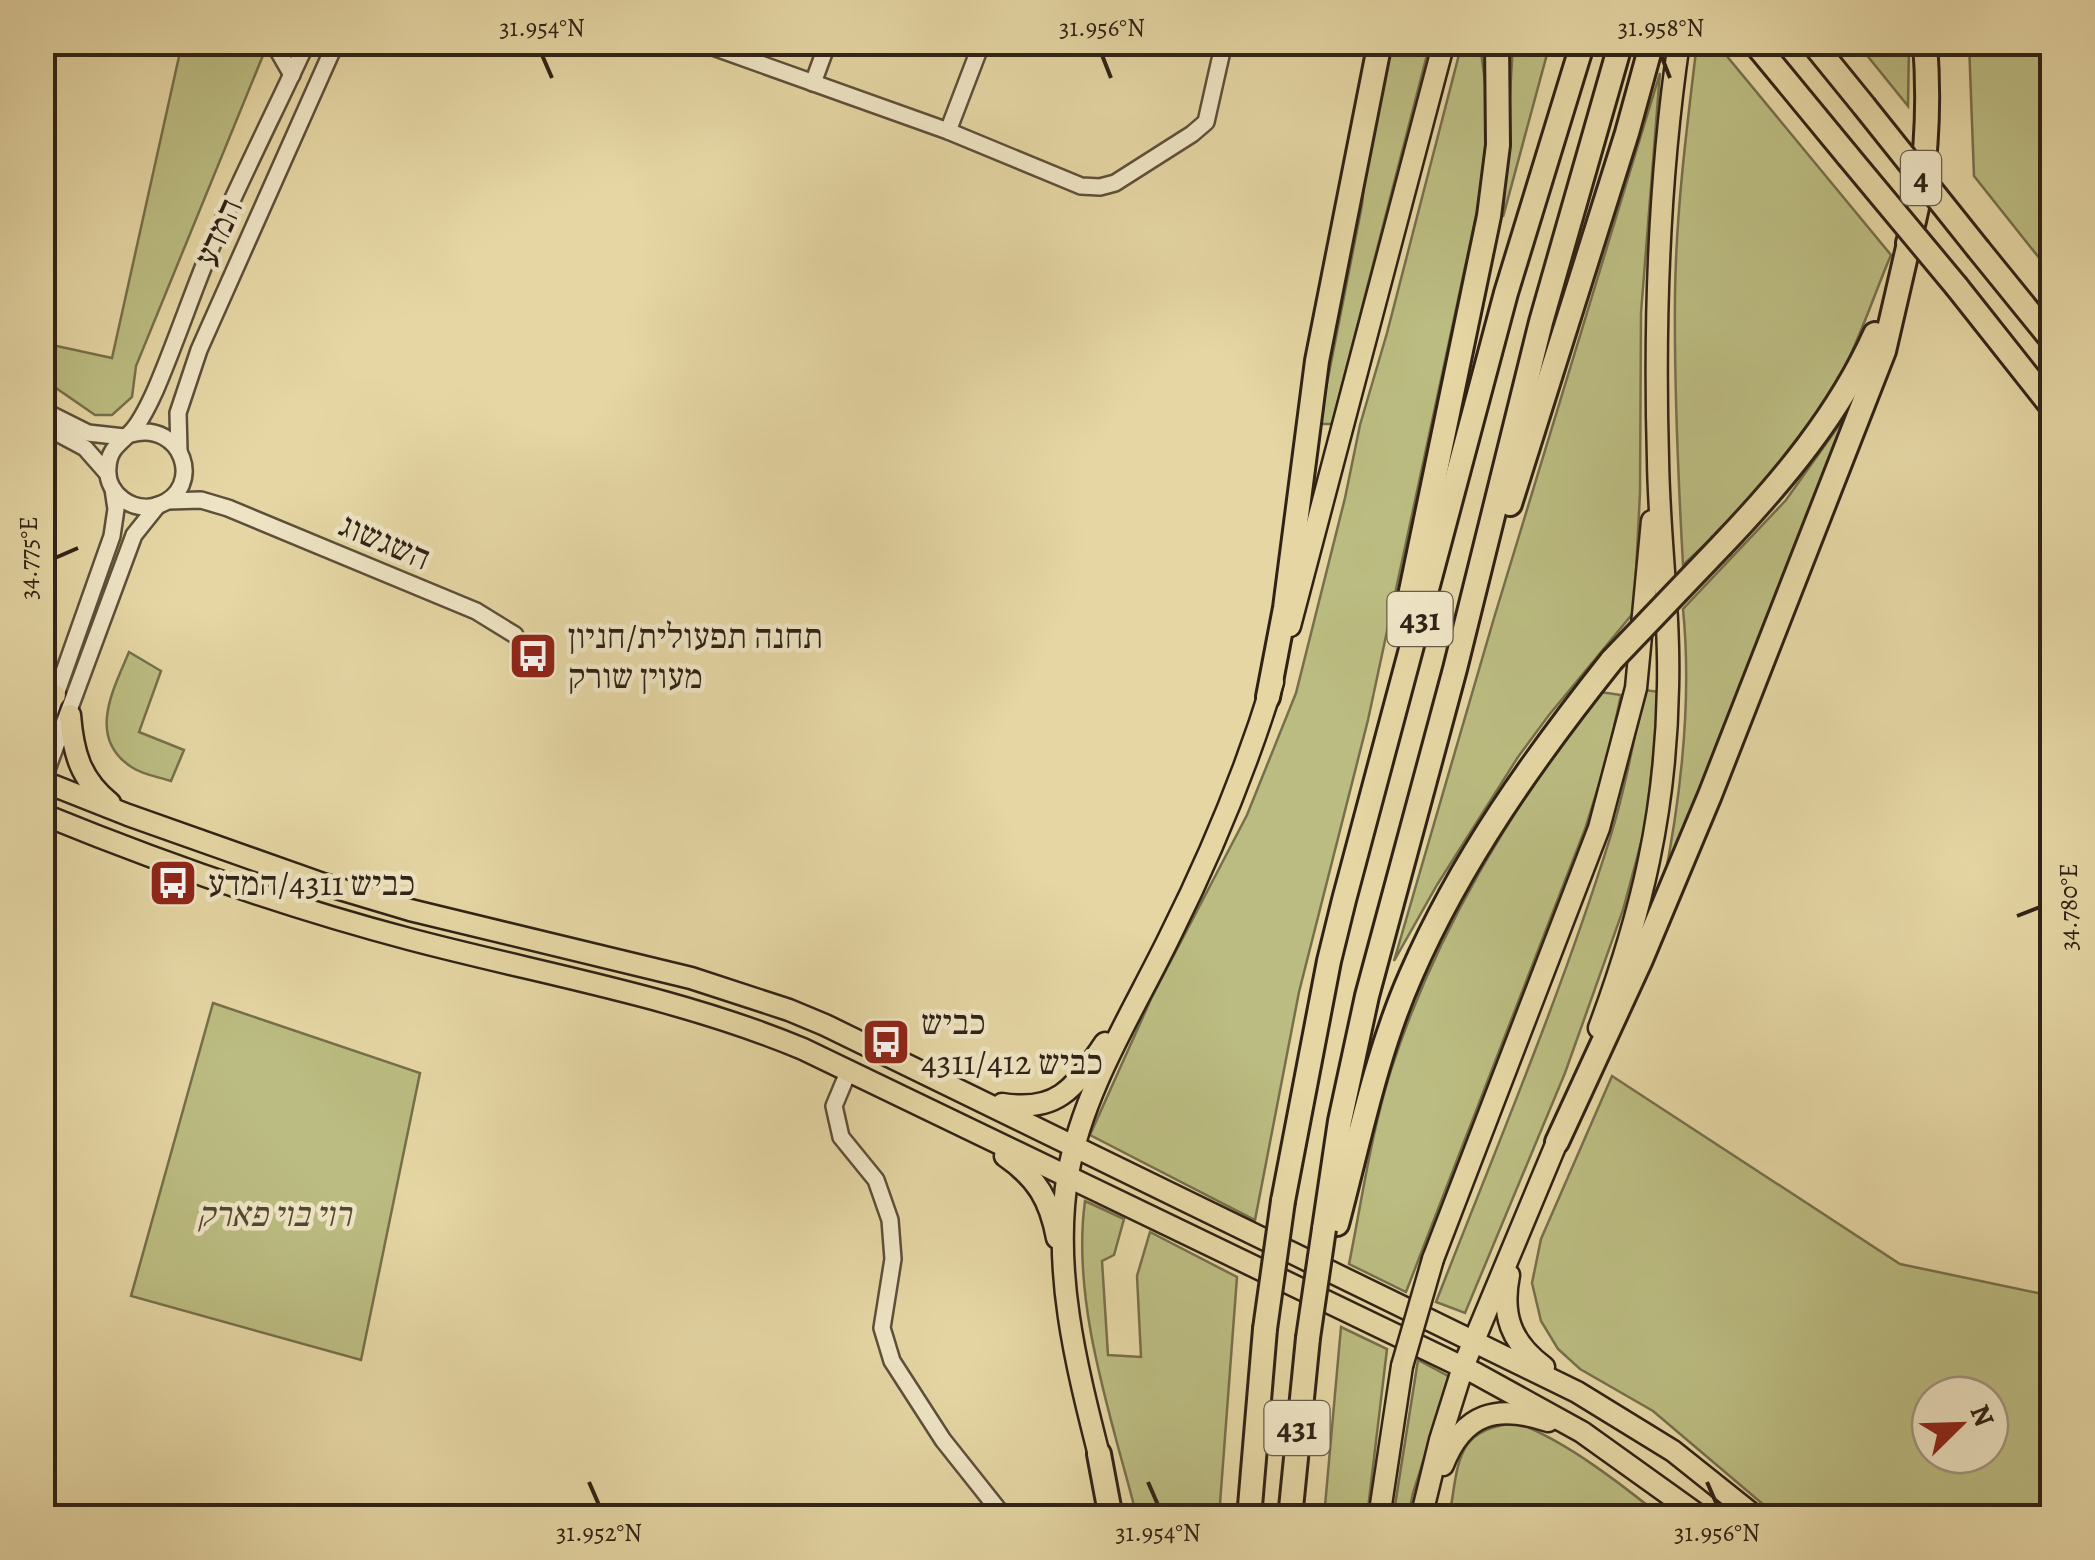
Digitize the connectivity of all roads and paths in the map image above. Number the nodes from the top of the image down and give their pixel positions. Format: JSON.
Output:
{"nodes":[{"id":1,"x":272,"y":42,"type":"edge"},
{"id":2,"x":307,"y":42,"type":"edge"},
{"id":3,"x":336,"y":42,"type":"edge"},
{"id":4,"x":699,"y":42,"type":"edge"},
{"id":5,"x":828,"y":42,"type":"edge"},
{"id":6,"x":982,"y":42,"type":"edge"},
{"id":7,"x":1224,"y":42,"type":"edge"},
{"id":8,"x":1380,"y":42,"type":"edge"},
{"id":9,"x":1444,"y":42,"type":"edge"},
{"id":10,"x":1497,"y":42,"type":"edge"},
{"id":11,"x":1582,"y":42,"type":"edge"},
{"id":12,"x":1621,"y":42,"type":"edge"},
{"id":13,"x":1652,"y":42,"type":"edge"},
{"id":14,"x":1679,"y":42,"type":"edge"},
{"id":15,"x":1812,"y":42,"type":"edge"},
{"id":16,"x":1925,"y":42,"type":"edge"},
{"id":17,"x":1756,"y":44,"type":"edge"},
{"id":18,"x":292,"y":75,"type":"junction"},
{"id":19,"x":813,"y":83,"type":"junction"},
{"id":20,"x":948,"y":131,"type":"junction"},
{"id":21,"x":1912,"y":230,"type":"junction"},
{"id":22,"x":2052,"y":340,"type":"edge"},
{"id":23,"x":2052,"y":407,"type":"edge"},
{"id":24,"x":42,"y":410,"type":"edge"},
{"id":25,"x":42,"y":425,"type":"edge"},
{"id":26,"x":127,"y":435,"type":"junction"},
{"id":27,"x":180,"y":451,"type":"junction"},
{"id":28,"x":1658,"y":460,"type":"junction"},
{"id":29,"x":184,"y":469,"type":"junction"},
{"id":30,"x":110,"y":481,"type":"junction"},
{"id":31,"x":163,"y":503,"type":"junction"},
{"id":32,"x":228,"y":508,"type":"junction"},
{"id":33,"x":515,"y":635,"type":"dead end"},
{"id":34,"x":1455,"y":669,"type":"junction"},
{"id":35,"x":1268,"y":697,"type":"junction"},
{"id":36,"x":49,"y":702,"type":"edge"},
{"id":37,"x":70,"y":715,"type":"junction"},
{"id":38,"x":42,"y":734,"type":"edge"},
{"id":39,"x":43,"y":782,"type":"edge"},
{"id":40,"x":42,"y":814,"type":"edge"},
{"id":41,"x":128,"y":815,"type":"junction"},
{"id":42,"x":1344,"y":900,"type":"junction"},
{"id":43,"x":1148,"y":979,"type":"junction"},
{"id":44,"x":849,"y":1070,"type":"junction"},
{"id":45,"x":978,"y":1100,"type":"junction"},
{"id":46,"x":963,"y":1126,"type":"junction"},
{"id":47,"x":1557,"y":1142,"type":"junction"},
{"id":48,"x":1075,"y":1146,"type":"junction"},
{"id":49,"x":1068,"y":1175,"type":"junction"},
{"id":50,"x":1329,"y":1230,"type":"junction"},
{"id":51,"x":1514,"y":1246,"type":"junction"},
{"id":52,"x":1065,"y":1282,"type":"junction"},
{"id":53,"x":1474,"y":1340,"type":"junction"},
{"id":54,"x":1463,"y":1367,"type":"junction"},
{"id":55,"x":1578,"y":1392,"type":"junction"},
{"id":56,"x":1582,"y":1432,"type":"junction"},
{"id":57,"x":1099,"y":1454,"type":"joint"},
{"id":58,"x":1005,"y":1518,"type":"edge"},
{"id":59,"x":1113,"y":1518,"type":"edge"},
{"id":60,"x":1249,"y":1518,"type":"edge"},
{"id":61,"x":1290,"y":1518,"type":"edge"},
{"id":62,"x":1379,"y":1518,"type":"edge"},
{"id":63,"x":1421,"y":1518,"type":"edge"},
{"id":64,"x":1702,"y":1518,"type":"edge"},
{"id":65,"x":1757,"y":1518,"type":"edge"}],
"edges":[{"from":1,"to":18,"type":"street"},
{"from":2,"to":18,"type":"street","name":"המדע"},
{"from":3,"to":27,"type":"street","name":"המדע"},
{"from":4,"to":19,"type":"street"},
{"from":5,"to":19,"type":"street"},
{"from":6,"to":20,"type":"street"},
{"from":7,"to":20,"type":"street"},
{"from":8,"to":35,"type":"highway"},
{"from":9,"to":35,"type":"main road"},
{"from":10,"to":42,"type":"highway"},
{"from":11,"to":42,"type":"highway","number":"431"},
{"from":12,"to":34,"type":"highway","number":"431"},
{"from":13,"to":34,"type":"highway"},
{"from":14,"to":28,"type":"main road"},
{"from":15,"to":22,"type":"highway","number":"4","bridge":true},
{"from":16,"to":21,"type":"highway"},
{"from":17,"to":23,"type":"highway","number":"4","bridge":true},
{"from":18,"to":26,"type":"street","name":"המדע"},
{"from":19,"to":20,"type":"street"},
{"from":21,"to":47,"type":"highway"},
{"from":21,"to":50,"type":"highway","bridge":true},
{"from":24,"to":26,"type":"street"},
{"from":25,"to":30,"type":"street"},
{"from":26,"to":27,"type":"street"},
{"from":26,"to":30,"type":"street"},
{"from":27,"to":29,"type":"street"},
{"from":28,"to":47,"type":"main road"},
{"from":28,"to":62,"type":"main road","bridge":true},
{"from":29,"to":31,"type":"street"},
{"from":29,"to":32,"type":"street","name":"השגשוג"},
{"from":30,"to":31,"type":"street"},
{"from":30,"to":36,"type":"street"},
{"from":31,"to":32,"type":"street","name":"השגשוג"},
{"from":31,"to":37,"type":"street"},
{"from":32,"to":33,"type":"street","name":"השגשוג"},
{"from":34,"to":50,"type":"highway","number":"431"},
{"from":35,"to":43,"type":"main road"},
{"from":36,"to":38,"type":"street"},
{"from":37,"to":39,"type":"street"},
{"from":37,"to":41,"type":"main road"},
{"from":39,"to":41,"type":"main road"},
{"from":40,"to":44,"type":"main road"},
{"from":41,"to":45,"type":"main road"},
{"from":42,"to":60,"type":"highway","number":"431","bridge":true},
{"from":43,"to":45,"type":"main road"},
{"from":43,"to":48,"type":"main road"},
{"from":44,"to":46,"type":"main road"},
{"from":44,"to":58,"type":"street"},
{"from":45,"to":48,"type":"main road"},
{"from":46,"to":49,"type":"main road"},
{"from":46,"to":52,"type":"main road"},
{"from":47,"to":51,"type":"main road"},
{"from":48,"to":49,"type":"main road"},
{"from":48,"to":53,"type":"main road"},
{"from":49,"to":52,"type":"main road"},
{"from":49,"to":54,"type":"main road"},
{"from":50,"to":61,"type":"highway","number":"431","bridge":true},
{"from":51,"to":53,"type":"main road"},
{"from":51,"to":55,"type":"main road"},
{"from":52,"to":57,"type":"main road"},
{"from":53,"to":54,"type":"main road"},
{"from":53,"to":55,"type":"main road"},
{"from":54,"to":56,"type":"main road"},
{"from":54,"to":63,"type":"main road"},
{"from":55,"to":65,"type":"main road"},
{"from":56,"to":63,"type":"main road"},
{"from":56,"to":64,"type":"main road"},
{"from":57,"to":59,"type":"highway"}]}
